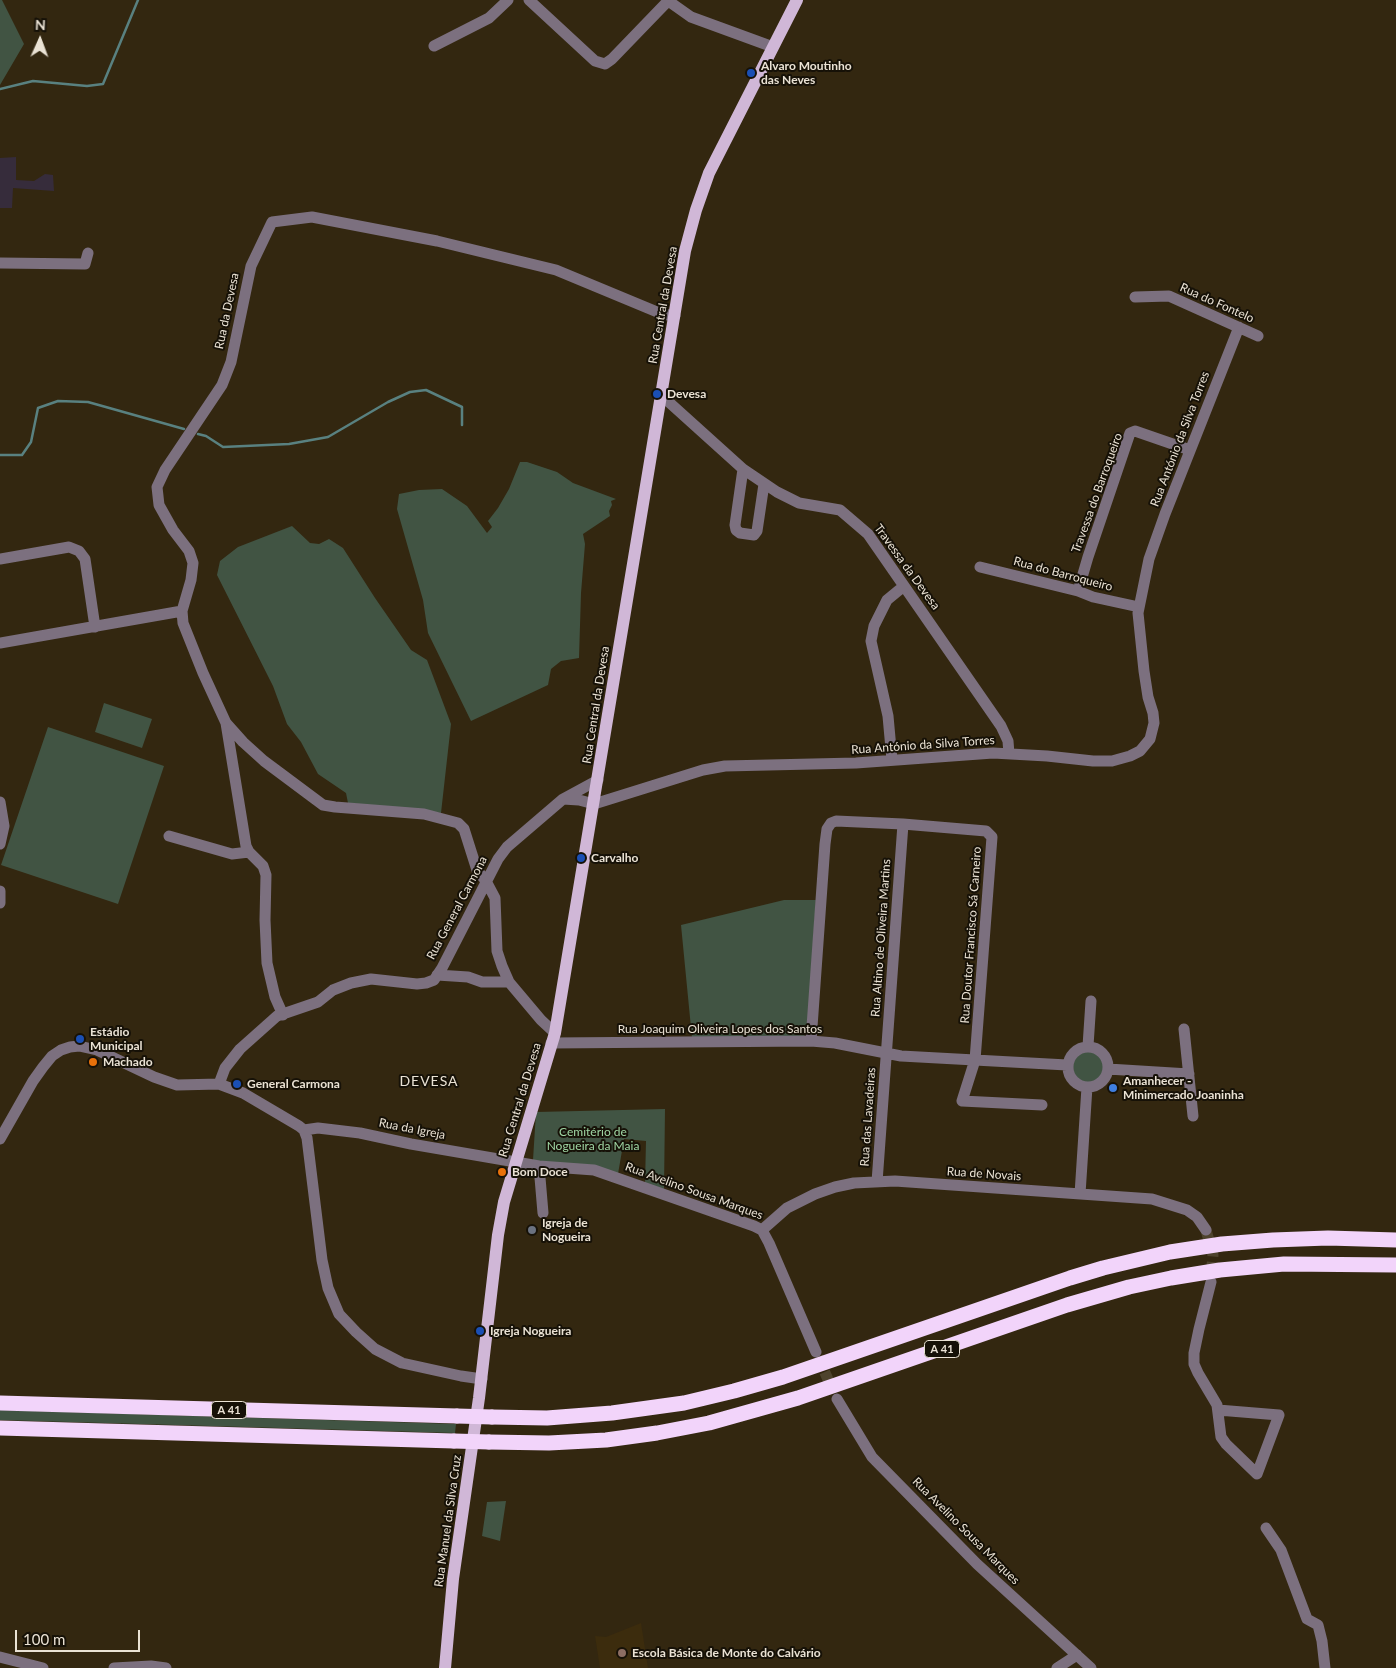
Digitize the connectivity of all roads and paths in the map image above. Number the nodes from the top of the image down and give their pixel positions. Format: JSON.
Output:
{"nodes":[{"id":1,"x":508,"y":0,"type":"edge"},
{"id":2,"x":529,"y":0,"type":"edge"},
{"id":3,"x":797,"y":0,"type":"edge"},
{"id":4,"x":668,"y":1,"type":"edge"},
{"id":5,"x":434,"y":46,"type":"dead end"},
{"id":6,"x":773,"y":47,"type":"junction"},
{"id":7,"x":88,"y":253,"type":"dead end"},
{"id":8,"x":0,"y":263,"type":"edge"},
{"id":9,"x":1135,"y":297,"type":"dead end"},
{"id":10,"x":675,"y":316,"type":"junction"},
{"id":11,"x":1239,"y":327,"type":"junction"},
{"id":12,"x":1258,"y":336,"type":"dead end"},
{"id":13,"x":661,"y":395,"type":"junction"},
{"id":14,"x":1190,"y":450,"type":"junction"},
{"id":15,"x":743,"y":469,"type":"junction"},
{"id":16,"x":764,"y":484,"type":"junction"},
{"id":17,"x":0,"y":559,"type":"edge"},
{"id":18,"x":980,"y":567,"type":"dead end"},
{"id":19,"x":904,"y":586,"type":"junction"},
{"id":20,"x":1078,"y":591,"type":"junction"},
{"id":21,"x":1139,"y":607,"type":"junction"},
{"id":22,"x":182,"y":611,"type":"junction"},
{"id":23,"x":95,"y":626,"type":"junction"},
{"id":24,"x":0,"y":643,"type":"edge"},
{"id":25,"x":226,"y":723,"type":"junction"},
{"id":26,"x":1009,"y":754,"type":"junction"},
{"id":27,"x":892,"y":760,"type":"junction"},
{"id":28,"x":598,"y":780,"type":"junction"},
{"id":29,"x":563,"y":799,"type":"junction"},
{"id":30,"x":0,"y":802,"type":"edge"},
{"id":31,"x":594,"y":804,"type":"junction"},
{"id":32,"x":903,"y":824,"type":"junction"},
{"id":33,"x":168,"y":836,"type":"dead end"},
{"id":34,"x":0,"y":844,"type":"edge"},
{"id":35,"x":249,"y":852,"type":"junction"},
{"id":36,"x":486,"y":881,"type":"junction"},
{"id":37,"x":0,"y":891,"type":"edge"},
{"id":38,"x":0,"y":903,"type":"edge"},
{"id":39,"x":437,"y":975,"type":"junction"},
{"id":40,"x":509,"y":982,"type":"junction"},
{"id":41,"x":1091,"y":1002,"type":"dead end"},
{"id":42,"x":282,"y":1015,"type":"junction"},
{"id":43,"x":1184,"y":1029,"type":"dead end"},
{"id":44,"x":553,"y":1038,"type":"junction"},
{"id":45,"x":811,"y":1041,"type":"junction"},
{"id":46,"x":1088,"y":1046,"type":"junction"},
{"id":47,"x":887,"y":1054,"type":"junction"},
{"id":48,"x":975,"y":1060,"type":"junction"},
{"id":49,"x":1067,"y":1065,"type":"junction"},
{"id":50,"x":1108,"y":1069,"type":"junction"},
{"id":51,"x":1189,"y":1074,"type":"junction"},
{"id":52,"x":220,"y":1084,"type":"junction"},
{"id":53,"x":1087,"y":1087,"type":"junction"},
{"id":54,"x":1042,"y":1106,"type":"dead end"},
{"id":55,"x":1193,"y":1116,"type":"dead end"},
{"id":56,"x":304,"y":1130,"type":"junction"},
{"id":57,"x":0,"y":1139,"type":"edge"},
{"id":58,"x":515,"y":1161,"type":"junction"},
{"id":59,"x":539,"y":1166,"type":"junction"},
{"id":60,"x":877,"y":1182,"type":"junction"},
{"id":61,"x":1080,"y":1194,"type":"junction"},
{"id":62,"x":544,"y":1213,"type":"dead end"},
{"id":63,"x":762,"y":1230,"type":"junction"},
{"id":64,"x":1206,"y":1230,"type":"tunnel mouth"},
{"id":65,"x":1396,"y":1240,"type":"edge"},
{"id":66,"x":1396,"y":1265,"type":"edge"},
{"id":67,"x":1211,"y":1282,"type":"tunnel mouth"},
{"id":68,"x":816,"y":1352,"type":"tunnel mouth"},
{"id":69,"x":482,"y":1379,"type":"junction"},
{"id":70,"x":837,"y":1399,"type":"tunnel mouth"},
{"id":71,"x":0,"y":1403,"type":"edge"},
{"id":72,"x":1218,"y":1410,"type":"junction"},
{"id":73,"x":0,"y":1428,"type":"edge"},
{"id":74,"x":1266,"y":1528,"type":"dead end"},
{"id":75,"x":1077,"y":1655,"type":"junction"},
{"id":76,"x":0,"y":1658,"type":"edge"},
{"id":77,"x":43,"y":1668,"type":"edge"},
{"id":78,"x":114,"y":1668,"type":"edge"},
{"id":79,"x":166,"y":1668,"type":"edge"},
{"id":80,"x":445,"y":1668,"type":"edge"},
{"id":81,"x":1057,"y":1668,"type":"edge"},
{"id":82,"x":1091,"y":1668,"type":"edge"},
{"id":83,"x":1325,"y":1668,"type":"edge"}],
"edges":[{"from":1,"to":5,"type":"street"},
{"from":2,"to":4,"type":"street"},
{"from":3,"to":6,"type":"main road","name":"Rua Central da Devesa"},
{"from":4,"to":6,"type":"street"},
{"from":6,"to":10,"type":"main road","name":"Rua Central da Devesa"},
{"from":7,"to":8,"type":"street"},
{"from":9,"to":11,"type":"street","name":"Rua do Fontelo"},
{"from":10,"to":13,"type":"main road","name":"Rua Central da Devesa"},
{"from":10,"to":22,"type":"street","name":"Rua da Devesa"},
{"from":11,"to":12,"type":"street","name":"Rua do Fontelo"},
{"from":11,"to":14,"type":"street","name":"Rua António da Silva Torres"},
{"from":13,"to":15,"type":"street","name":"Travessa da Devesa"},
{"from":13,"to":28,"type":"main road","name":"Rua Central da Devesa"},
{"from":14,"to":20,"type":"street","name":"Travessa do Barroqueiro"},
{"from":14,"to":21,"type":"street","name":"Rua António da Silva Torres"},
{"from":15,"to":16,"type":"street","name":"Travessa da Devesa"},
{"from":15,"to":16,"type":"street"},
{"from":16,"to":19,"type":"street","name":"Travessa da Devesa"},
{"from":17,"to":23,"type":"street"},
{"from":18,"to":20,"type":"street","name":"Rua do Barroqueiro"},
{"from":19,"to":26,"type":"street","name":"Travessa da Devesa"},
{"from":19,"to":27,"type":"street"},
{"from":20,"to":21,"type":"street","name":"Rua do Barroqueiro"},
{"from":21,"to":26,"type":"street","name":"Rua António da Silva Torres"},
{"from":22,"to":23,"type":"street"},
{"from":22,"to":25,"type":"street"},
{"from":23,"to":24,"type":"street"},
{"from":25,"to":35,"type":"street"},
{"from":25,"to":36,"type":"street"},
{"from":26,"to":27,"type":"street","name":"Rua António da Silva Torres"},
{"from":27,"to":31,"type":"street","name":"Rua António da Silva Torres"},
{"from":28,"to":29,"type":"street","name":"Rua General Carmona"},
{"from":28,"to":31,"type":"main road","name":"Rua Central da Devesa"},
{"from":29,"to":31,"type":"street"},
{"from":29,"to":36,"type":"street","name":"Rua General Carmona"},
{"from":30,"to":34,"type":"street"},
{"from":31,"to":44,"type":"main road","name":"Rua Central da Devesa"},
{"from":32,"to":45,"type":"street","name":"Rua Doutor Francisco Sá Carneiro"},
{"from":32,"to":47,"type":"street","name":"Rua Altino de Oliveira Martins"},
{"from":32,"to":48,"type":"street","name":"Rua Doutor Francisco Sá Carneiro"},
{"from":33,"to":35,"type":"street"},
{"from":35,"to":42,"type":"street"},
{"from":36,"to":39,"type":"street","name":"Rua General Carmona"},
{"from":36,"to":40,"type":"street"},
{"from":37,"to":38,"type":"street"},
{"from":39,"to":40,"type":"street"},
{"from":39,"to":42,"type":"street","name":"Rua General Carmona"},
{"from":40,"to":44,"type":"street"},
{"from":41,"to":46,"type":"street"},
{"from":42,"to":52,"type":"street","name":"Rua General Carmona"},
{"from":43,"to":51,"type":"street"},
{"from":44,"to":45,"type":"street","name":"Rua Joaquim Oliveira Lopes dos Santos"},
{"from":44,"to":58,"type":"main road","name":"Rua Central da Devesa"},
{"from":45,"to":47,"type":"street","name":"Rua Joaquim Oliveira Lopes dos Santos"},
{"from":46,"to":49,"type":"street"},
{"from":46,"to":50,"type":"street"},
{"from":47,"to":48,"type":"street","name":"Rua Joaquim Oliveira Lopes dos Santos"},
{"from":47,"to":60,"type":"street","name":"Rua das Lavadeiras"},
{"from":48,"to":49,"type":"street","name":"Rua Joaquim Oliveira Lopes dos Santos"},
{"from":48,"to":54,"type":"street"},
{"from":49,"to":53,"type":"street"},
{"from":50,"to":51,"type":"street"},
{"from":50,"to":53,"type":"street"},
{"from":51,"to":55,"type":"street"},
{"from":52,"to":56,"type":"street"},
{"from":52,"to":57,"type":"street"},
{"from":53,"to":61,"type":"street"},
{"from":56,"to":58,"type":"street","name":"Rua da Igreja"},
{"from":56,"to":69,"type":"street"},
{"from":58,"to":59,"type":"street","name":"Rua Avelino Sousa Marques"},
{"from":58,"to":69,"type":"main road","name":"Rua Central da Devesa"},
{"from":59,"to":62,"type":"street"},
{"from":59,"to":63,"type":"street","name":"Rua Avelino Sousa Marques"},
{"from":60,"to":61,"type":"street","name":"Rua de Novais"},
{"from":60,"to":63,"type":"street","name":"Rua de Novais"},
{"from":61,"to":64,"type":"street","name":"Rua de Novais"},
{"from":63,"to":68,"type":"street","name":"Rua Avelino Sousa Marques"},
{"from":65,"to":71,"type":"highway","number":"A 41","bridge":true},
{"from":66,"to":73,"type":"highway","number":"A 41","bridge":true},
{"from":67,"to":72,"type":"street"},
{"from":69,"to":80,"type":"main road","name":"Rua Manuel da Silva Cruz"},
{"from":70,"to":75,"type":"street","name":"Rua Avelino Sousa Marques"},
{"from":72,"to":72,"type":"street"},
{"from":74,"to":83,"type":"street"},
{"from":75,"to":81,"type":"street"},
{"from":75,"to":82,"type":"street","name":"Rua Avelino Sousa Marques"},
{"from":76,"to":77,"type":"street"},
{"from":78,"to":79,"type":"street"}]}
